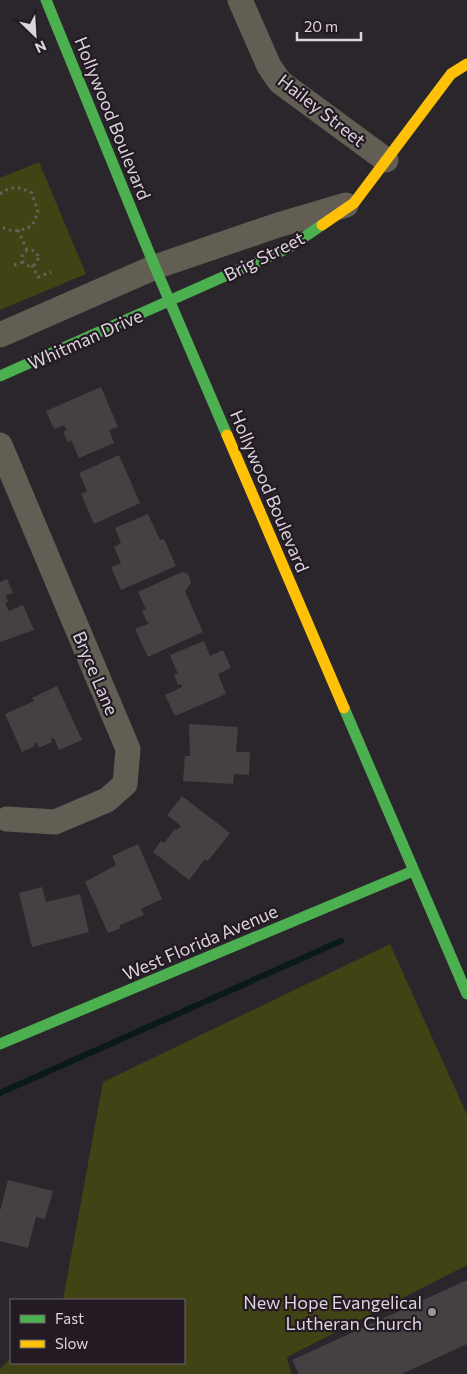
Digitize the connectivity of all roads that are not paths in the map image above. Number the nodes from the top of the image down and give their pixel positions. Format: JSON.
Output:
{"nodes":[{"id":1,"x":46,"y":0,"type":"edge"},
{"id":2,"x":240,"y":0,"type":"edge"},
{"id":3,"x":467,"y":64,"type":"edge"},
{"id":4,"x":386,"y":160,"type":"junction"},
{"id":5,"x":354,"y":203,"type":"junction"},
{"id":6,"x":155,"y":267,"type":"junction"},
{"id":7,"x":170,"y":302,"type":"junction"},
{"id":8,"x":0,"y":335,"type":"edge"},
{"id":9,"x":0,"y":376,"type":"edge"},
{"id":10,"x":0,"y":446,"type":"edge"},
{"id":11,"x":7,"y":819,"type":"dead end"},
{"id":12,"x":413,"y":871,"type":"junction"},
{"id":13,"x":467,"y":994,"type":"edge"},
{"id":14,"x":0,"y":1044,"type":"edge"}],
"edges":[{"from":1,"to":6,"type":"street","name":"Hollywood Boulevard"},
{"from":2,"to":4,"type":"street","name":"Hailey Street"},
{"from":3,"to":4,"type":"street","name":"Brig Street"},
{"from":4,"to":5,"type":"street","name":"Brig Street"},
{"from":5,"to":6,"type":"street","name":"Brig Street"},
{"from":5,"to":7,"type":"street","name":"Brig Street"},
{"from":6,"to":7,"type":"street","name":"Hollywood Boulevard"},
{"from":6,"to":8,"type":"street"},
{"from":7,"to":9,"type":"street","name":"Whitman Drive"},
{"from":7,"to":12,"type":"street","name":"Hollywood Boulevard"},
{"from":10,"to":11,"type":"street","name":"Bryce Lane"},
{"from":12,"to":13,"type":"street","name":"Hollywood Boulevard"},
{"from":12,"to":14,"type":"street","name":"West Florida Avenue"}]}
